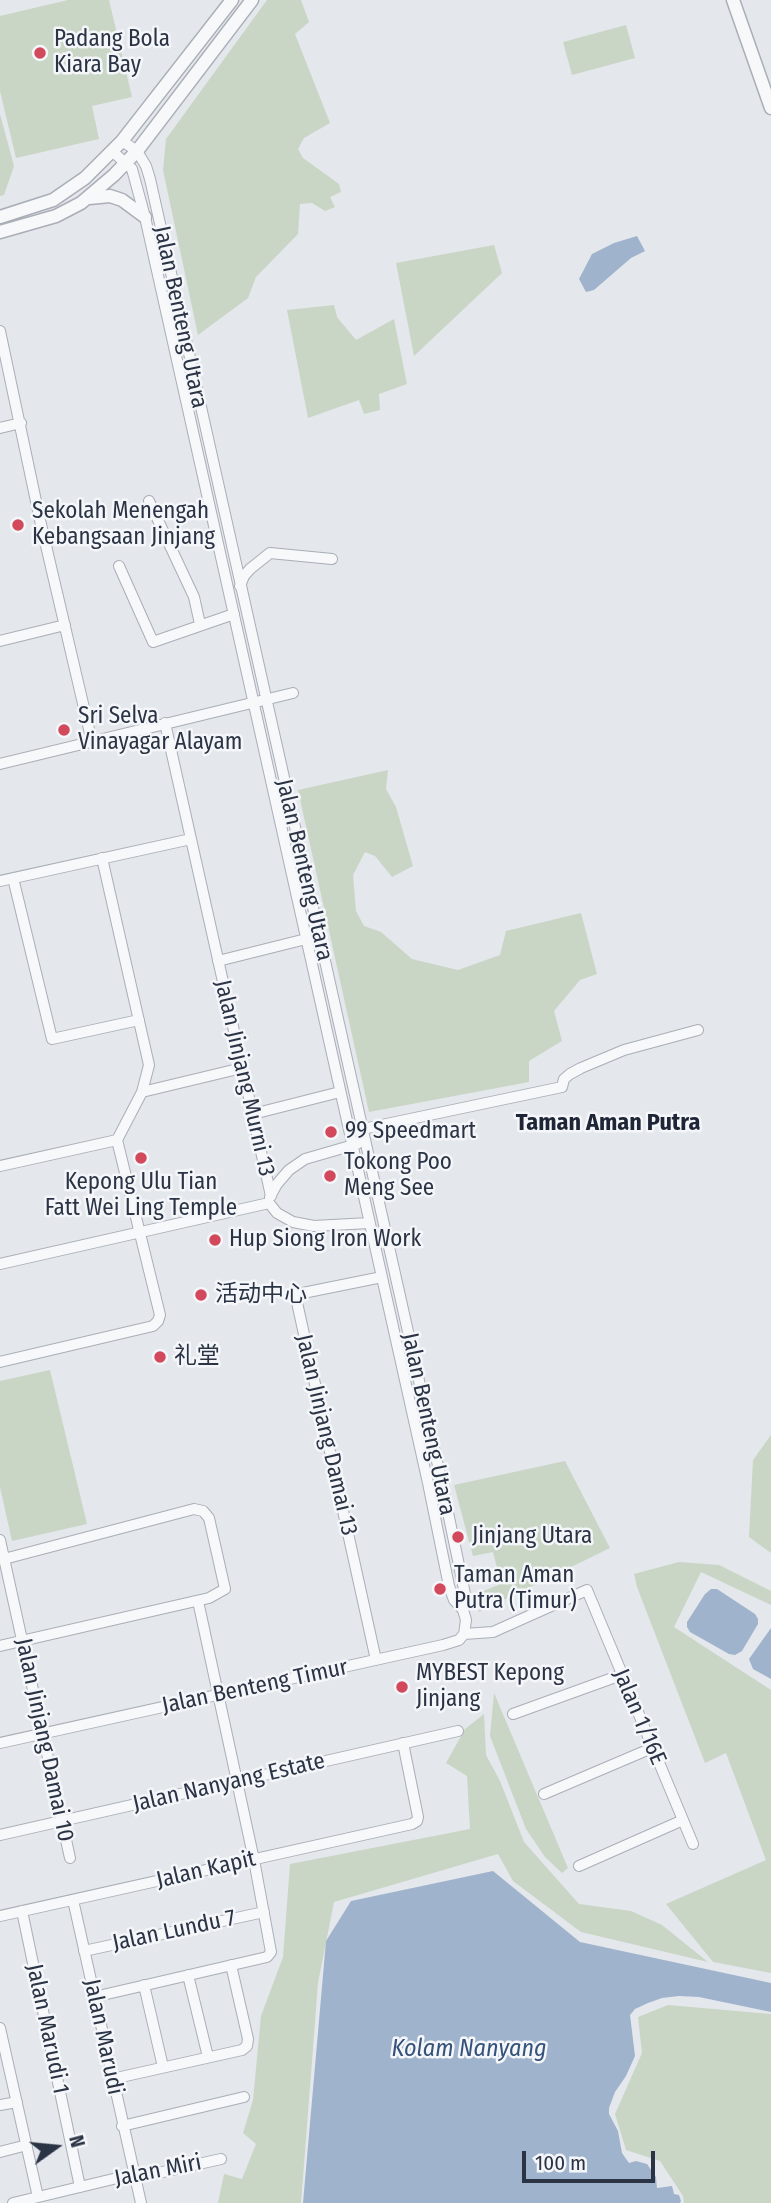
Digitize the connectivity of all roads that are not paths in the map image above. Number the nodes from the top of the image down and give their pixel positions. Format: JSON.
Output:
{"nodes":[{"id":1,"x":232,"y":0,"type":"edge"},
{"id":2,"x":252,"y":0,"type":"edge"},
{"id":3,"x":733,"y":0,"type":"edge"},
{"id":4,"x":771,"y":108,"type":"edge"},
{"id":5,"x":122,"y":141,"type":"junction"},
{"id":6,"x":112,"y":151,"type":"junction"},
{"id":7,"x":137,"y":151,"type":"junction"},
{"id":8,"x":126,"y":163,"type":"junction"},
{"id":9,"x":87,"y":198,"type":"junction"},
{"id":10,"x":0,"y":216,"type":"edge"},
{"id":11,"x":145,"y":217,"type":"junction"},
{"id":12,"x":0,"y":232,"type":"edge"},
{"id":13,"x":0,"y":331,"type":"edge"},
{"id":14,"x":2,"y":344,"type":"edge"},
{"id":15,"x":21,"y":423,"type":"junction"},
{"id":16,"x":0,"y":428,"type":"edge"},
{"id":17,"x":149,"y":501,"type":"dead end"},
{"id":18,"x":332,"y":559,"type":"dead end"},
{"id":19,"x":119,"y":566,"type":"dead end"},
{"id":20,"x":239,"y":587,"type":"junction"},
{"id":21,"x":234,"y":614,"type":"junction"},
{"id":22,"x":200,"y":624,"type":"junction"},
{"id":23,"x":65,"y":625,"type":"junction"},
{"id":24,"x":0,"y":641,"type":"edge"},
{"id":25,"x":293,"y":693,"type":"dead end"},
{"id":26,"x":266,"y":699,"type":"junction"},
{"id":27,"x":253,"y":702,"type":"junction"},
{"id":28,"x":165,"y":723,"type":"junction"},
{"id":29,"x":92,"y":742,"type":"junction"},
{"id":30,"x":0,"y":764,"type":"edge"},
{"id":31,"x":286,"y":786,"type":"junction"},
{"id":32,"x":272,"y":789,"type":"junction"},
{"id":33,"x":191,"y":839,"type":"junction"},
{"id":34,"x":102,"y":858,"type":"junction"},
{"id":35,"x":13,"y":878,"type":"junction"},
{"id":36,"x":0,"y":881,"type":"edge"},
{"id":37,"x":306,"y":939,"type":"junction"},
{"id":38,"x":218,"y":961,"type":"junction"},
{"id":39,"x":139,"y":1020,"type":"junction"},
{"id":40,"x":698,"y":1030,"type":"dead end"},
{"id":41,"x":242,"y":1068,"type":"junction"},
{"id":42,"x":142,"y":1092,"type":"junction"},
{"id":43,"x":340,"y":1092,"type":"junction"},
{"id":44,"x":253,"y":1114,"type":"junction"},
{"id":45,"x":362,"y":1129,"type":"junction"},
{"id":46,"x":349,"y":1132,"type":"junction"},
{"id":47,"x":117,"y":1140,"type":"junction"},
{"id":48,"x":365,"y":1142,"type":"junction"},
{"id":49,"x":352,"y":1145,"type":"junction"},
{"id":50,"x":0,"y":1166,"type":"edge"},
{"id":51,"x":270,"y":1199,"type":"junction"},
{"id":52,"x":369,"y":1223,"type":"junction"},
{"id":53,"x":139,"y":1232,"type":"junction"},
{"id":54,"x":0,"y":1264,"type":"edge"},
{"id":55,"x":382,"y":1277,"type":"junction"},
{"id":56,"x":0,"y":1362,"type":"edge"},
{"id":57,"x":0,"y":1539,"type":"edge"},
{"id":58,"x":4,"y":1559,"type":"junction"},
{"id":59,"x":587,"y":1590,"type":"joint"},
{"id":60,"x":198,"y":1601,"type":"junction"},
{"id":61,"x":463,"y":1610,"type":"junction"},
{"id":62,"x":464,"y":1634,"type":"junction"},
{"id":63,"x":22,"y":1640,"type":"junction"},
{"id":64,"x":0,"y":1646,"type":"edge"},
{"id":65,"x":376,"y":1660,"type":"junction"},
{"id":66,"x":621,"y":1675,"type":"junction"},
{"id":67,"x":219,"y":1695,"type":"junction"},
{"id":68,"x":513,"y":1714,"type":"dead end"},
{"id":69,"x":458,"y":1731,"type":"dead end"},
{"id":70,"x":43,"y":1734,"type":"junction"},
{"id":71,"x":403,"y":1743,"type":"junction"},
{"id":72,"x":0,"y":1744,"type":"edge"},
{"id":73,"x":652,"y":1748,"type":"junction"},
{"id":74,"x":237,"y":1781,"type":"junction"},
{"id":75,"x":544,"y":1794,"type":"dead end"},
{"id":76,"x":683,"y":1820,"type":"junction"},
{"id":77,"x":62,"y":1821,"type":"junction"},
{"id":78,"x":0,"y":1835,"type":"edge"},
{"id":79,"x":693,"y":1844,"type":"dead end"},
{"id":80,"x":70,"y":1858,"type":"dead end"},
{"id":81,"x":254,"y":1860,"type":"junction"},
{"id":82,"x":579,"y":1866,"type":"dead end"},
{"id":83,"x":73,"y":1900,"type":"junction"},
{"id":84,"x":22,"y":1911,"type":"junction"},
{"id":85,"x":264,"y":1912,"type":"junction"},
{"id":86,"x":0,"y":1916,"type":"edge"},
{"id":87,"x":84,"y":1951,"type":"junction"},
{"id":88,"x":232,"y":1965,"type":"junction"},
{"id":89,"x":188,"y":1975,"type":"junction"},
{"id":90,"x":145,"y":1985,"type":"junction"},
{"id":91,"x":94,"y":1997,"type":"junction"},
{"id":92,"x":0,"y":2028,"type":"edge"},
{"id":93,"x":208,"y":2057,"type":"junction"},
{"id":94,"x":3,"y":2058,"type":"edge"},
{"id":95,"x":163,"y":2067,"type":"junction"},
{"id":96,"x":112,"y":2079,"type":"junction"},
{"id":97,"x":244,"y":2097,"type":"dead end"},
{"id":98,"x":17,"y":2102,"type":"junction"},
{"id":99,"x":0,"y":2105,"type":"edge"},
{"id":100,"x":122,"y":2126,"type":"junction"},
{"id":101,"x":26,"y":2146,"type":"junction"},
{"id":102,"x":0,"y":2152,"type":"edge"},
{"id":103,"x":221,"y":2159,"type":"dead end"},
{"id":104,"x":134,"y":2174,"type":"junction"},
{"id":105,"x":80,"y":2187,"type":"junction"},
{"id":106,"x":38,"y":2197,"type":"junction"},
{"id":107,"x":137,"y":2202,"type":"edge"},
{"id":108,"x":13,"y":2203,"type":"edge"}],
"edges":[{"from":1,"to":5,"type":"street"},
{"from":2,"to":7,"type":"street"},
{"from":3,"to":4,"type":"street"},
{"from":5,"to":6,"type":"street"},
{"from":5,"to":7,"type":"street"},
{"from":6,"to":8,"type":"street","name":"Jalan Benteng Utara"},
{"from":6,"to":10,"type":"street"},
{"from":7,"to":8,"type":"street"},
{"from":7,"to":20,"type":"street","name":"Jalan Benteng Utara"},
{"from":8,"to":9,"type":"street"},
{"from":8,"to":11,"type":"street","name":"Jalan Benteng Utara"},
{"from":9,"to":11,"type":"street"},
{"from":9,"to":12,"type":"street"},
{"from":11,"to":21,"type":"street","name":"Jalan Benteng Utara"},
{"from":13,"to":14,"type":"street"},
{"from":14,"to":15,"type":"street"},
{"from":15,"to":16,"type":"street"},
{"from":15,"to":23,"type":"street"},
{"from":17,"to":22,"type":"street"},
{"from":18,"to":20,"type":"street"},
{"from":19,"to":22,"type":"street"},
{"from":20,"to":26,"type":"street","name":"Jalan Benteng Utara"},
{"from":21,"to":22,"type":"street"},
{"from":21,"to":27,"type":"street","name":"Jalan Benteng Utara"},
{"from":23,"to":24,"type":"street"},
{"from":23,"to":29,"type":"street"},
{"from":25,"to":26,"type":"street"},
{"from":26,"to":27,"type":"street"},
{"from":26,"to":31,"type":"street","name":"Jalan Benteng Utara"},
{"from":27,"to":28,"type":"street"},
{"from":27,"to":32,"type":"street","name":"Jalan Benteng Utara"},
{"from":28,"to":29,"type":"street"},
{"from":28,"to":33,"type":"street","name":"Jalan Jinjang Murni 13"},
{"from":29,"to":30,"type":"street"},
{"from":31,"to":32,"type":"street"},
{"from":31,"to":45,"type":"street","name":"Jalan Benteng Utara"},
{"from":32,"to":37,"type":"street","name":"Jalan Benteng Utara"},
{"from":33,"to":34,"type":"street"},
{"from":33,"to":38,"type":"street","name":"Jalan Jinjang Murni 13"},
{"from":34,"to":35,"type":"street"},
{"from":34,"to":39,"type":"street"},
{"from":35,"to":36,"type":"street"},
{"from":35,"to":39,"type":"street"},
{"from":37,"to":38,"type":"street","name":"Jalan Jinjang Murni 13"},
{"from":37,"to":43,"type":"street","name":"Jalan Benteng Utara"},
{"from":38,"to":41,"type":"street","name":"Jalan Jinjang Murni 13"},
{"from":39,"to":42,"type":"street"},
{"from":40,"to":45,"type":"street"},
{"from":41,"to":42,"type":"street"},
{"from":41,"to":44,"type":"street","name":"Jalan Jinjang Murni 13"},
{"from":42,"to":47,"type":"street"},
{"from":43,"to":44,"type":"street"},
{"from":43,"to":46,"type":"street","name":"Jalan Benteng Utara"},
{"from":44,"to":51,"type":"street","name":"Jalan Jinjang Murni 13"},
{"from":45,"to":46,"type":"street"},
{"from":45,"to":48,"type":"street","name":"Jalan Benteng Utara"},
{"from":46,"to":49,"type":"street","name":"Jalan Benteng Utara"},
{"from":47,"to":50,"type":"street"},
{"from":47,"to":53,"type":"street"},
{"from":48,"to":49,"type":"street"},
{"from":48,"to":61,"type":"street","name":"Jalan Benteng Utara"},
{"from":49,"to":51,"type":"street"},
{"from":49,"to":52,"type":"street","name":"Jalan Benteng Utara"},
{"from":51,"to":52,"type":"street"},
{"from":51,"to":53,"type":"street"},
{"from":52,"to":55,"type":"street","name":"Jalan Benteng Utara"},
{"from":53,"to":54,"type":"street"},
{"from":53,"to":56,"type":"street"},
{"from":55,"to":61,"type":"street","name":"Jalan Benteng Utara"},
{"from":55,"to":65,"type":"street","name":"Jalan Jinjang Damai 13"},
{"from":57,"to":58,"type":"street","name":"Jalan Jinjang Damai 10"},
{"from":58,"to":60,"type":"street"},
{"from":58,"to":63,"type":"street","name":"Jalan Jinjang Damai 10"},
{"from":59,"to":62,"type":"street","name":"Jalan Benteng Timur"},
{"from":59,"to":66,"type":"street","name":"Jalan 1/16E"},
{"from":60,"to":63,"type":"street"},
{"from":60,"to":67,"type":"street"},
{"from":61,"to":62,"type":"street","name":"Jalan Benteng Utara"},
{"from":62,"to":65,"type":"street","name":"Jalan Benteng Timur"},
{"from":63,"to":64,"type":"street"},
{"from":63,"to":70,"type":"street","name":"Jalan Jinjang Damai 10"},
{"from":65,"to":67,"type":"street","name":"Jalan Benteng Timur"},
{"from":66,"to":68,"type":"street"},
{"from":66,"to":73,"type":"street","name":"Jalan 1/16E"},
{"from":67,"to":70,"type":"street","name":"Jalan Benteng Timur"},
{"from":67,"to":74,"type":"street"},
{"from":69,"to":71,"type":"street","name":"Jalan Nanyang Estate"},
{"from":70,"to":72,"type":"street","name":"Jalan Benteng Timur"},
{"from":70,"to":77,"type":"street","name":"Jalan Jinjang Damai 10"},
{"from":71,"to":74,"type":"street","name":"Jalan Nanyang Estate"},
{"from":71,"to":81,"type":"street","name":"Jalan Kapit"},
{"from":73,"to":75,"type":"street"},
{"from":73,"to":76,"type":"street","name":"Jalan 1/16E"},
{"from":74,"to":77,"type":"street","name":"Jalan Nanyang Estate"},
{"from":74,"to":81,"type":"street"},
{"from":76,"to":79,"type":"street","name":"Jalan 1/16E"},
{"from":76,"to":82,"type":"street"},
{"from":77,"to":78,"type":"street","name":"Jalan Nanyang Estate"},
{"from":77,"to":80,"type":"street","name":"Jalan Jinjang Damai 10"},
{"from":81,"to":83,"type":"street","name":"Jalan Kapit"},
{"from":81,"to":85,"type":"street"},
{"from":83,"to":84,"type":"street","name":"Jalan Kapit"},
{"from":83,"to":87,"type":"street","name":"Jalan Marudi"},
{"from":84,"to":86,"type":"street","name":"Jalan Kapit"},
{"from":84,"to":105,"type":"street","name":"Jalan Marudi 1"},
{"from":85,"to":87,"type":"street","name":"Jalan Lundu 7"},
{"from":85,"to":88,"type":"street"},
{"from":87,"to":91,"type":"street","name":"Jalan Marudi"},
{"from":88,"to":89,"type":"street"},
{"from":88,"to":93,"type":"street"},
{"from":89,"to":90,"type":"street"},
{"from":89,"to":93,"type":"street"},
{"from":90,"to":91,"type":"street"},
{"from":90,"to":95,"type":"street"},
{"from":91,"to":96,"type":"street","name":"Jalan Marudi"},
{"from":92,"to":94,"type":"street"},
{"from":93,"to":95,"type":"street"},
{"from":94,"to":98,"type":"street"},
{"from":95,"to":96,"type":"street"},
{"from":96,"to":100,"type":"street","name":"Jalan Marudi"},
{"from":97,"to":100,"type":"street"},
{"from":98,"to":99,"type":"street"},
{"from":98,"to":101,"type":"street"},
{"from":100,"to":104,"type":"street","name":"Jalan Marudi"},
{"from":101,"to":102,"type":"street"},
{"from":101,"to":106,"type":"street"},
{"from":103,"to":104,"type":"street","name":"Jalan Miri"},
{"from":104,"to":105,"type":"street","name":"Jalan Miri"},
{"from":104,"to":107,"type":"street","name":"Jalan Marudi"},
{"from":105,"to":106,"type":"street","name":"Jalan Miri"},
{"from":106,"to":108,"type":"street","name":"Jalan Miri"}]}
